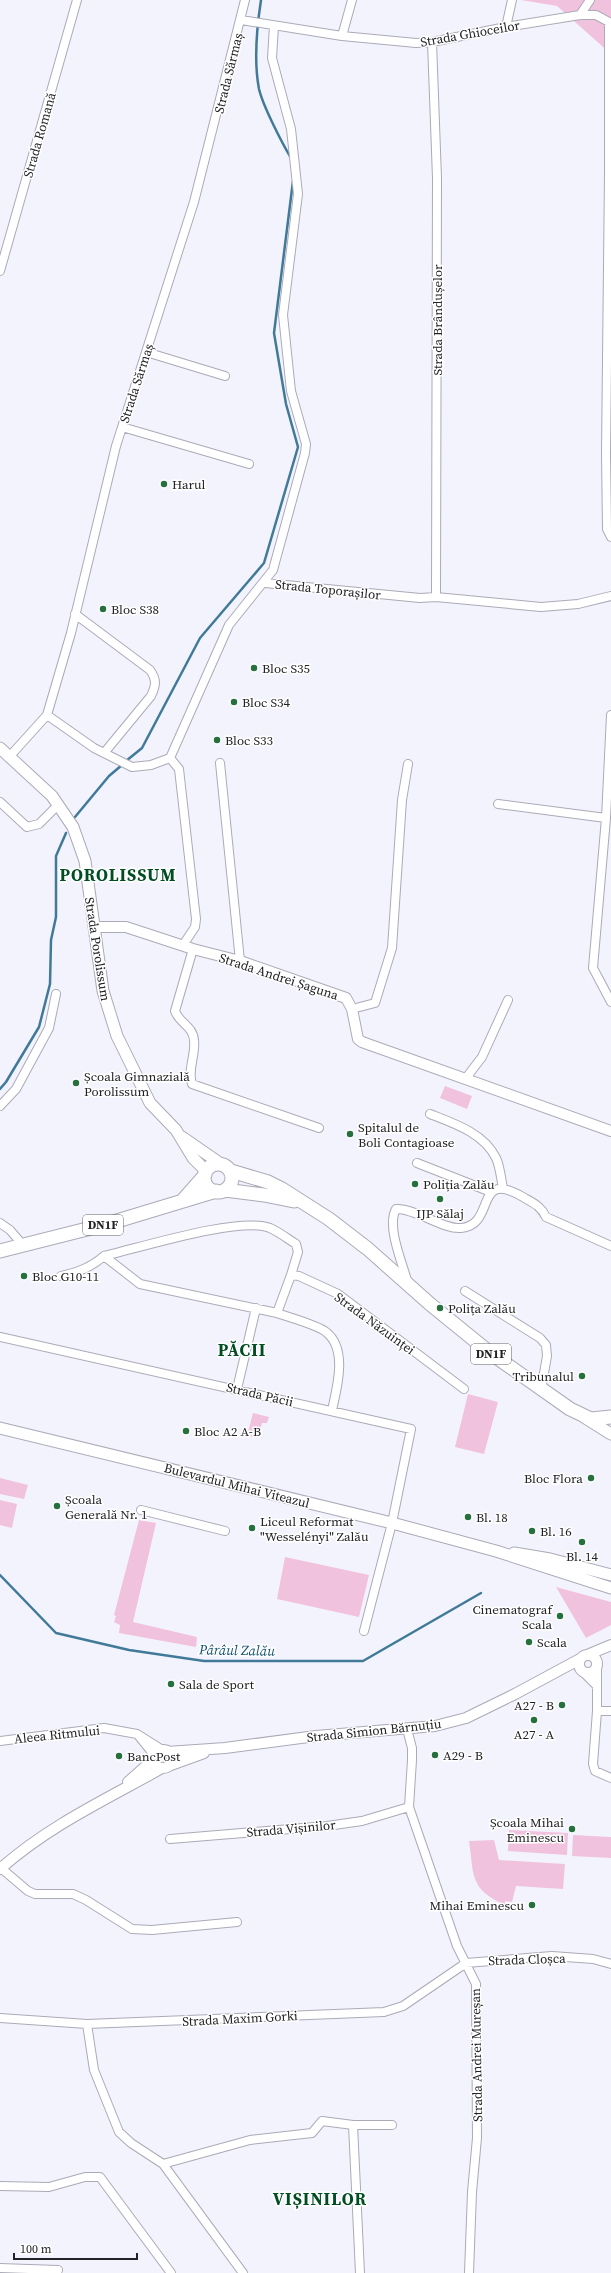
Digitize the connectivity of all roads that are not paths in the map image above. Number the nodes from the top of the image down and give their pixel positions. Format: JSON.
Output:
{"nodes":[{"id":1,"x":77,"y":0,"type":"edge"},
{"id":2,"x":245,"y":0,"type":"edge"},
{"id":3,"x":352,"y":0,"type":"edge"},
{"id":4,"x":512,"y":0,"type":"edge"},
{"id":5,"x":590,"y":0,"type":"edge"},
{"id":6,"x":580,"y":16,"type":"junction"},
{"id":7,"x":241,"y":20,"type":"junction"},
{"id":8,"x":274,"y":26,"type":"junction"},
{"id":9,"x":506,"y":27,"type":"junction"},
{"id":10,"x":342,"y":36,"type":"junction"},
{"id":11,"x":432,"y":42,"type":"junction"},
{"id":12,"x":0,"y":271,"type":"edge"},
{"id":13,"x":146,"y":352,"type":"junction"},
{"id":14,"x":225,"y":376,"type":"dead end"},
{"id":15,"x":122,"y":427,"type":"junction"},
{"id":16,"x":249,"y":464,"type":"dead end"},
{"id":17,"x":611,"y":537,"type":"edge"},
{"id":18,"x":265,"y":583,"type":"junction"},
{"id":19,"x":611,"y":596,"type":"edge"},
{"id":20,"x":436,"y":597,"type":"junction"},
{"id":21,"x":75,"y":614,"type":"junction"},
{"id":22,"x":47,"y":715,"type":"junction"},
{"id":23,"x":611,"y":715,"type":"edge"},
{"id":24,"x":0,"y":748,"type":"edge"},
{"id":25,"x":104,"y":753,"type":"junction"},
{"id":26,"x":10,"y":756,"type":"junction"},
{"id":27,"x":170,"y":758,"type":"junction"},
{"id":28,"x":220,"y":763,"type":"dead end"},
{"id":29,"x":408,"y":764,"type":"dead end"},
{"id":30,"x":0,"y":802,"type":"edge"},
{"id":31,"x":498,"y":804,"type":"dead end"},
{"id":32,"x":58,"y":805,"type":"junction"},
{"id":33,"x":606,"y":818,"type":"junction"},
{"id":34,"x":95,"y":927,"type":"junction"},
{"id":35,"x":183,"y":946,"type":"junction"},
{"id":36,"x":193,"y":949,"type":"junction"},
{"id":37,"x":240,"y":961,"type":"junction"},
{"id":38,"x":56,"y":994,"type":"dead end"},
{"id":39,"x":508,"y":1000,"type":"dead end"},
{"id":40,"x":611,"y":1002,"type":"edge"},
{"id":41,"x":352,"y":1009,"type":"junction"},
{"id":42,"x":466,"y":1078,"type":"junction"},
{"id":43,"x":0,"y":1106,"type":"edge"},
{"id":44,"x":430,"y":1114,"type":"dead end"},
{"id":45,"x":319,"y":1128,"type":"dead end"},
{"id":46,"x":611,"y":1131,"type":"edge"},
{"id":47,"x":181,"y":1137,"type":"junction"},
{"id":48,"x":417,"y":1163,"type":"dead end"},
{"id":49,"x":226,"y":1168,"type":"junction"},
{"id":50,"x":205,"y":1173,"type":"junction"},
{"id":51,"x":503,"y":1188,"type":"junction"},
{"id":52,"x":220,"y":1191,"type":"junction"},
{"id":53,"x":492,"y":1192,"type":"junction"},
{"id":54,"x":183,"y":1200,"type":"junction"},
{"id":55,"x":311,"y":1208,"type":"junction"},
{"id":56,"x":0,"y":1223,"type":"edge"},
{"id":57,"x":22,"y":1244,"type":"junction"},
{"id":58,"x":611,"y":1246,"type":"edge"},
{"id":59,"x":0,"y":1251,"type":"edge"},
{"id":60,"x":104,"y":1256,"type":"junction"},
{"id":61,"x":291,"y":1275,"type":"junction"},
{"id":62,"x":61,"y":1276,"type":"dead end"},
{"id":63,"x":408,"y":1285,"type":"junction"},
{"id":64,"x":465,"y":1291,"type":"dead end"},
{"id":65,"x":256,"y":1308,"type":"junction"},
{"id":66,"x":277,"y":1313,"type":"junction"},
{"id":67,"x":0,"y":1337,"type":"edge"},
{"id":68,"x":237,"y":1389,"type":"junction"},
{"id":69,"x":464,"y":1389,"type":"dead end"},
{"id":70,"x":541,"y":1390,"type":"junction"},
{"id":71,"x":332,"y":1410,"type":"junction"},
{"id":72,"x":580,"y":1415,"type":"junction"},
{"id":73,"x":611,"y":1417,"type":"edge"},
{"id":74,"x":0,"y":1428,"type":"edge"},
{"id":75,"x":611,"y":1434,"type":"edge"},
{"id":76,"x":141,"y":1510,"type":"dead end"},
{"id":77,"x":392,"y":1523,"type":"junction"},
{"id":78,"x":225,"y":1531,"type":"dead end"},
{"id":79,"x":496,"y":1551,"type":"junction"},
{"id":80,"x":611,"y":1574,"type":"edge"},
{"id":81,"x":611,"y":1588,"type":"edge"},
{"id":82,"x":364,"y":1631,"type":"dead end"},
{"id":83,"x":609,"y":1646,"type":"edge"},
{"id":84,"x":582,"y":1663,"type":"junction"},
{"id":85,"x":596,"y":1663,"type":"junction"},
{"id":86,"x":597,"y":1686,"type":"junction"},
{"id":87,"x":597,"y":1711,"type":"junction"},
{"id":88,"x":611,"y":1711,"type":"edge"},
{"id":89,"x":407,"y":1729,"type":"junction"},
{"id":90,"x":0,"y":1741,"type":"edge"},
{"id":91,"x":221,"y":1748,"type":"junction"},
{"id":92,"x":160,"y":1754,"type":"junction"},
{"id":93,"x":165,"y":1767,"type":"junction"},
{"id":94,"x":611,"y":1778,"type":"edge"},
{"id":95,"x":120,"y":1789,"type":"junction"},
{"id":96,"x":410,"y":1808,"type":"junction"},
{"id":97,"x":170,"y":1839,"type":"dead end"},
{"id":98,"x":0,"y":1869,"type":"edge"},
{"id":99,"x":237,"y":1922,"type":"dead end"},
{"id":100,"x":466,"y":1963,"type":"junction"},
{"id":101,"x":611,"y":1964,"type":"edge"},
{"id":102,"x":0,"y":2018,"type":"edge"},
{"id":103,"x":87,"y":2024,"type":"junction"},
{"id":104,"x":353,"y":2125,"type":"junction"},
{"id":105,"x":392,"y":2125,"type":"dead end"},
{"id":106,"x":163,"y":2164,"type":"junction"},
{"id":107,"x":0,"y":2186,"type":"edge"},
{"id":108,"x":0,"y":2268,"type":"edge"},
{"id":109,"x":58,"y":2270,"type":"dead end"},
{"id":110,"x":171,"y":2273,"type":"edge"},
{"id":111,"x":243,"y":2273,"type":"edge"},
{"id":112,"x":360,"y":2273,"type":"edge"},
{"id":113,"x":469,"y":2273,"type":"edge"}],
"edges":[{"from":1,"to":12,"type":"street","name":"Strada Romană"},
{"from":2,"to":7,"type":"street","name":"Strada Sărmaș"},
{"from":3,"to":10,"type":"street"},
{"from":4,"to":9,"type":"street"},
{"from":5,"to":6,"type":"street"},
{"from":6,"to":9,"type":"street","name":"Strada Ghioceilor"},
{"from":6,"to":17,"type":"street","name":"Strada Ghioceilor"},
{"from":7,"to":8,"type":"street","name":"Strada Ghioceilor"},
{"from":7,"to":13,"type":"street","name":"Strada Sărmaș"},
{"from":8,"to":10,"type":"street","name":"Strada Ghioceilor"},
{"from":8,"to":18,"type":"street"},
{"from":9,"to":11,"type":"street","name":"Strada Ghioceilor"},
{"from":10,"to":11,"type":"street","name":"Strada Ghioceilor"},
{"from":11,"to":20,"type":"street","name":"Strada Brândușelor"},
{"from":13,"to":14,"type":"street"},
{"from":13,"to":15,"type":"street","name":"Strada Sărmaș"},
{"from":15,"to":16,"type":"street"},
{"from":15,"to":21,"type":"street","name":"Strada Sărmaș"},
{"from":18,"to":20,"type":"street","name":"Strada Toporașilor"},
{"from":18,"to":27,"type":"street","name":"Strada Toporașilor"},
{"from":19,"to":20,"type":"street","name":"Strada Toporașilor"},
{"from":21,"to":22,"type":"street","name":"Strada Sărmaș"},
{"from":21,"to":25,"type":"street"},
{"from":22,"to":25,"type":"street"},
{"from":22,"to":26,"type":"street","name":"Strada Sărmaș"},
{"from":23,"to":33,"type":"street"},
{"from":24,"to":26,"type":"main road","name":"Strada Porolissum"},
{"from":25,"to":27,"type":"street"},
{"from":26,"to":32,"type":"main road","name":"Strada Porolissum"},
{"from":27,"to":35,"type":"street"},
{"from":28,"to":37,"type":"street"},
{"from":29,"to":41,"type":"street"},
{"from":30,"to":32,"type":"street"},
{"from":31,"to":33,"type":"street"},
{"from":32,"to":34,"type":"main road","name":"Strada Porolissum"},
{"from":33,"to":40,"type":"street"},
{"from":34,"to":35,"type":"street","name":"Strada Andrei Șaguna"},
{"from":34,"to":47,"type":"main road","name":"Strada Porolissum"},
{"from":35,"to":36,"type":"street","name":"Strada Andrei Șaguna"},
{"from":36,"to":37,"type":"street","name":"Strada Andrei Șaguna"},
{"from":36,"to":45,"type":"street"},
{"from":37,"to":41,"type":"street","name":"Strada Andrei Șaguna"},
{"from":38,"to":43,"type":"street"},
{"from":39,"to":42,"type":"street"},
{"from":41,"to":42,"type":"street","name":"Strada Andrei Șaguna"},
{"from":42,"to":46,"type":"street","name":"Strada Andrei Șaguna"},
{"from":44,"to":51,"type":"street"},
{"from":47,"to":49,"type":"main road","name":"Strada Porolissum"},
{"from":47,"to":50,"type":"main road","name":"Strada Porolissum"},
{"from":48,"to":53,"type":"street"},
{"from":49,"to":50,"type":"main road"},
{"from":49,"to":52,"type":"main road"},
{"from":49,"to":55,"type":"main road","number":"DN1F"},
{"from":50,"to":52,"type":"main road"},
{"from":50,"to":54,"type":"main road"},
{"from":51,"to":53,"type":"street"},
{"from":51,"to":58,"type":"street"},
{"from":52,"to":54,"type":"main road","number":"DN1F"},
{"from":52,"to":55,"type":"main road","number":"DN1F"},
{"from":53,"to":63,"type":"street"},
{"from":54,"to":57,"type":"main road","number":"DN1F"},
{"from":55,"to":63,"type":"main road","number":"DN1F"},
{"from":56,"to":57,"type":"street"},
{"from":57,"to":59,"type":"main road","number":"DN1F"},
{"from":60,"to":61,"type":"street"},
{"from":60,"to":62,"type":"street"},
{"from":60,"to":65,"type":"street"},
{"from":61,"to":66,"type":"street"},
{"from":61,"to":69,"type":"street","name":"Strada Năzuinței"},
{"from":63,"to":70,"type":"main road","number":"DN1F"},
{"from":64,"to":70,"type":"street"},
{"from":65,"to":66,"type":"street"},
{"from":65,"to":68,"type":"street"},
{"from":66,"to":71,"type":"street"},
{"from":67,"to":68,"type":"street","name":"Strada Păcii"},
{"from":68,"to":71,"type":"street","name":"Strada Păcii"},
{"from":70,"to":72,"type":"main road","number":"DN1F"},
{"from":71,"to":77,"type":"street","name":"Strada Păcii"},
{"from":72,"to":73,"type":"main road","number":"DN1F"},
{"from":72,"to":75,"type":"main road"},
{"from":73,"to":75,"type":"main road"},
{"from":74,"to":77,"type":"main road","name":"Bulevardul Mihai Viteazul"},
{"from":76,"to":78,"type":"street"},
{"from":77,"to":79,"type":"main road","name":"Bulevardul Mihai Viteazul"},
{"from":77,"to":82,"type":"street","name":"Strada Păcii"},
{"from":79,"to":80,"type":"main road","name":"Bulevardul Mihai Viteazul"},
{"from":79,"to":81,"type":"main road","name":"Bulevardul Mihai Viteazul"},
{"from":83,"to":84,"type":"street","name":"Strada Simion Bărnuțiu"},
{"from":83,"to":85,"type":"street","name":"Strada Simion Bărnuțiu"},
{"from":84,"to":85,"type":"street"},
{"from":84,"to":85,"type":"street","name":"Strada Simion Bărnuțiu"},
{"from":84,"to":86,"type":"street"},
{"from":84,"to":89,"type":"street","name":"Strada Simion Bărnuțiu"},
{"from":85,"to":86,"type":"street"},
{"from":86,"to":87,"type":"street"},
{"from":87,"to":88,"type":"street"},
{"from":87,"to":94,"type":"street"},
{"from":89,"to":91,"type":"street","name":"Strada Simion Bărnuțiu"},
{"from":89,"to":96,"type":"street","name":"Strada Andrei Mureșan"},
{"from":90,"to":92,"type":"street","name":"Aleea Ritmului"},
{"from":91,"to":92,"type":"street","name":"Strada Simion Bărnuțiu"},
{"from":91,"to":93,"type":"street","name":"Strada Simion Bărnuțiu"},
{"from":92,"to":93,"type":"street"},
{"from":92,"to":93,"type":"street"},
{"from":92,"to":95,"type":"street","name":"Strada Simion Bărnuțiu"},
{"from":93,"to":95,"type":"street","name":"Strada Simion Bărnuțiu"},
{"from":95,"to":98,"type":"street","name":"Strada Simion Bărnuțiu"},
{"from":96,"to":97,"type":"street","name":"Strada Vișinilor"},
{"from":96,"to":100,"type":"street","name":"Strada Andrei Mureșan"},
{"from":98,"to":99,"type":"street"},
{"from":100,"to":101,"type":"street","name":"Strada Cloșca"},
{"from":100,"to":103,"type":"street","name":"Strada Maxim Gorki"},
{"from":100,"to":113,"type":"street","name":"Strada Andrei Mureșan"},
{"from":102,"to":103,"type":"street","name":"Strada Maxim Gorki"},
{"from":103,"to":106,"type":"street"},
{"from":104,"to":105,"type":"street"},
{"from":104,"to":106,"type":"street"},
{"from":104,"to":112,"type":"street"},
{"from":106,"to":111,"type":"street"},
{"from":107,"to":110,"type":"street"},
{"from":108,"to":109,"type":"street"}]}
